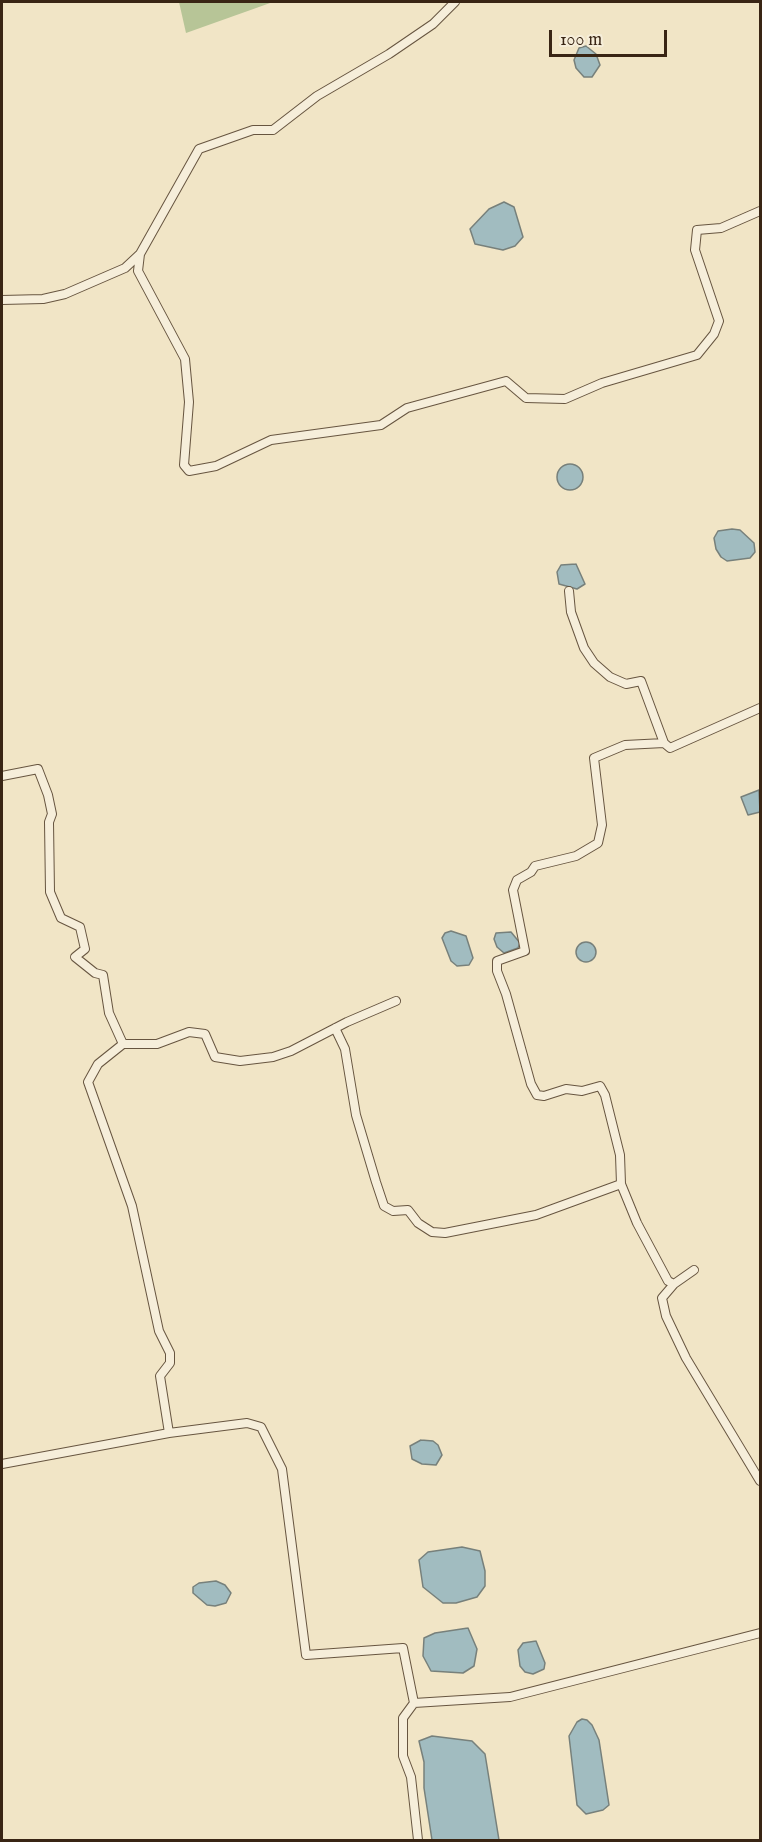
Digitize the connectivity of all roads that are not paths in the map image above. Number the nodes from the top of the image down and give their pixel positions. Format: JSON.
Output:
{"nodes":[{"id":1,"x":455,"y":2,"type":"edge"},
{"id":2,"x":760,"y":211,"type":"edge"},
{"id":3,"x":140,"y":254,"type":"junction"},
{"id":4,"x":2,"y":300,"type":"edge"},
{"id":5,"x":569,"y":591,"type":"dead end"},
{"id":6,"x":760,"y":708,"type":"edge"},
{"id":7,"x":664,"y":743,"type":"junction"},
{"id":8,"x":2,"y":776,"type":"edge"},
{"id":9,"x":396,"y":1001,"type":"dead end"},
{"id":10,"x":335,"y":1028,"type":"junction"},
{"id":11,"x":123,"y":1044,"type":"junction"},
{"id":12,"x":621,"y":1185,"type":"junction"},
{"id":13,"x":694,"y":1269,"type":"dead end"},
{"id":14,"x":674,"y":1284,"type":"junction"},
{"id":15,"x":169,"y":1433,"type":"junction"},
{"id":16,"x":2,"y":1464,"type":"edge"},
{"id":17,"x":760,"y":1481,"type":"edge"},
{"id":18,"x":760,"y":1633,"type":"edge"},
{"id":19,"x":414,"y":1703,"type":"junction"},
{"id":20,"x":418,"y":1840,"type":"edge"}],
"edges":[{"from":1,"to":3,"type":"street"},
{"from":2,"to":3,"type":"street"},
{"from":3,"to":4,"type":"street"},
{"from":5,"to":7,"type":"street"},
{"from":6,"to":7,"type":"street"},
{"from":7,"to":12,"type":"street"},
{"from":8,"to":11,"type":"street"},
{"from":9,"to":10,"type":"street"},
{"from":10,"to":11,"type":"street"},
{"from":10,"to":12,"type":"street"},
{"from":11,"to":15,"type":"street"},
{"from":12,"to":14,"type":"street"},
{"from":13,"to":14,"type":"street"},
{"from":14,"to":17,"type":"street"},
{"from":15,"to":16,"type":"street"},
{"from":15,"to":19,"type":"street"},
{"from":18,"to":19,"type":"street"},
{"from":19,"to":20,"type":"street"}]}
